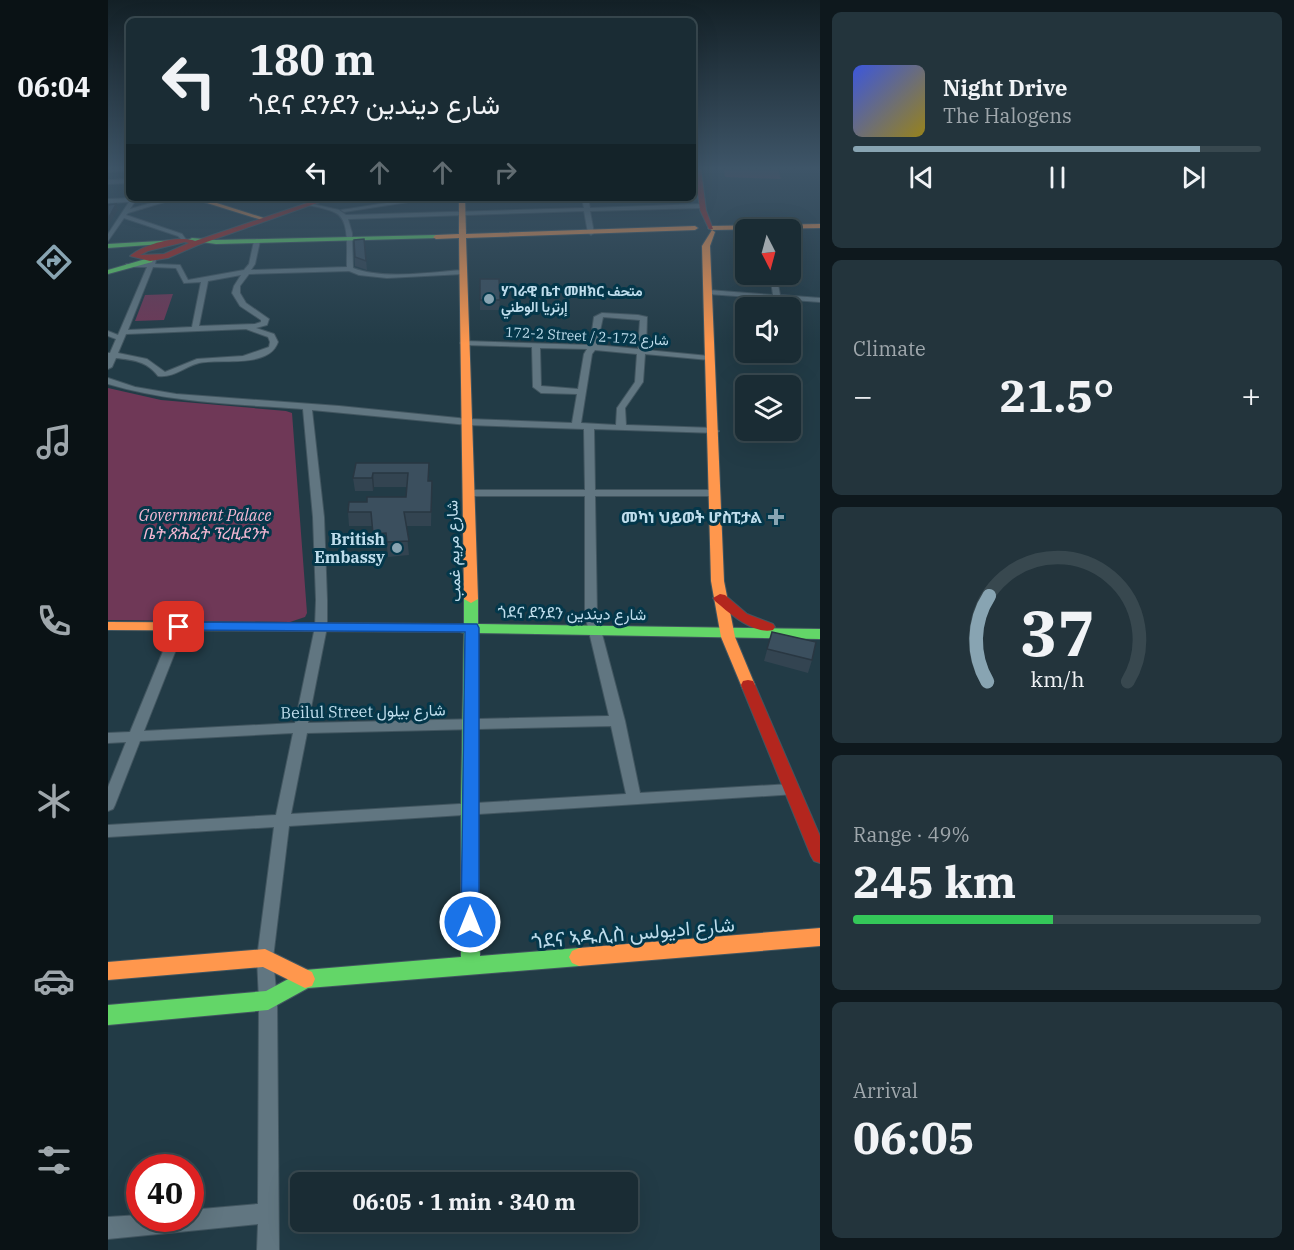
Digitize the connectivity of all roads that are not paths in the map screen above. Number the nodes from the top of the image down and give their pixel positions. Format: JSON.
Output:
{"nodes":[{"id":1,"x":158,"y":227,"type":"edge"},
{"id":2,"x":233,"y":227,"type":"edge"},
{"id":3,"x":347,"y":227,"type":"edge"},
{"id":4,"x":463,"y":227,"type":"edge"},
{"id":5,"x":590,"y":227,"type":"edge"},
{"id":6,"x":694,"y":227,"type":"edge"},
{"id":7,"x":735,"y":228,"type":"edge"},
{"id":8,"x":704,"y":229,"type":"junction"},
{"id":9,"x":656,"y":231,"type":"junction"},
{"id":10,"x":591,"y":233,"type":"junction"},
{"id":11,"x":463,"y":236,"type":"junction"},
{"id":12,"x":349,"y":238,"type":"junction"},
{"id":13,"x":257,"y":241,"type":"junction"},
{"id":14,"x":190,"y":242,"type":"junction"},
{"id":15,"x":108,"y":246,"type":"edge"},
{"id":16,"x":131,"y":260,"type":"junction"},
{"id":17,"x":152,"y":263,"type":"junction"},
{"id":18,"x":108,"y":266,"type":"edge"},
{"id":19,"x":350,"y":269,"type":"junction"},
{"id":20,"x":108,"y":272,"type":"edge"},
{"id":21,"x":463,"y":272,"type":"junction"},
{"id":22,"x":247,"y":273,"type":"junction"},
{"id":23,"x":205,"y":280,"type":"junction"},
{"id":24,"x":775,"y":285,"type":"edge"},
{"id":25,"x":708,"y":292,"type":"junction"},
{"id":26,"x":777,"y":297,"type":"joint"},
{"id":27,"x":801,"y":299,"type":"edge"},
{"id":28,"x":820,"y":300,"type":"edge"},
{"id":29,"x":244,"y":327,"type":"junction"},
{"id":30,"x":195,"y":329,"type":"junction"},
{"id":31,"x":108,"y":333,"type":"edge"},
{"id":32,"x":123,"y":336,"type":"junction"},
{"id":33,"x":464,"y":343,"type":"junction"},
{"id":34,"x":536,"y":345,"type":"junction"},
{"id":35,"x":591,"y":347,"type":"junction"},
{"id":36,"x":643,"y":352,"type":"junction"},
{"id":37,"x":111,"y":355,"type":"edge"},
{"id":38,"x":709,"y":358,"type":"junction"},
{"id":39,"x":108,"y":367,"type":"edge"},
{"id":40,"x":108,"y":381,"type":"edge"},
{"id":41,"x":581,"y":392,"type":"junction"},
{"id":42,"x":307,"y":407,"type":"junction"},
{"id":43,"x":468,"y":422,"type":"junction"},
{"id":44,"x":576,"y":426,"type":"junction"},
{"id":45,"x":590,"y":427,"type":"junction"},
{"id":46,"x":621,"y":428,"type":"junction"},
{"id":47,"x":714,"y":431,"type":"junction"},
{"id":48,"x":468,"y":492,"type":"junction"},
{"id":49,"x":589,"y":493,"type":"junction"},
{"id":50,"x":714,"y":493,"type":"junction"},
{"id":51,"x":720,"y":598,"type":"junction"},
{"id":52,"x":108,"y":626,"type":"edge"},
{"id":53,"x":179,"y":627,"type":"junction"},
{"id":54,"x":321,"y":627,"type":"junction"},
{"id":55,"x":472,"y":628,"type":"junction"},
{"id":56,"x":595,"y":629,"type":"junction"},
{"id":57,"x":726,"y":632,"type":"junction"},
{"id":58,"x":785,"y":633,"type":"junction"},
{"id":59,"x":820,"y":634,"type":"edge"},
{"id":60,"x":618,"y":721,"type":"junction"},
{"id":61,"x":471,"y":726,"type":"junction"},
{"id":62,"x":301,"y":728,"type":"junction"},
{"id":63,"x":135,"y":737,"type":"junction"},
{"id":64,"x":108,"y":738,"type":"edge"},
{"id":65,"x":791,"y":790,"type":"junction"},
{"id":66,"x":634,"y":799,"type":"junction"},
{"id":67,"x":108,"y":805,"type":"edge"},
{"id":68,"x":469,"y":810,"type":"junction"},
{"id":69,"x":282,"y":821,"type":"junction"},
{"id":70,"x":108,"y":831,"type":"edge"},
{"id":71,"x":820,"y":856,"type":"edge"},
{"id":72,"x":820,"y":937,"type":"edge"},
{"id":73,"x":265,"y":958,"type":"junction"},
{"id":74,"x":471,"y":967,"type":"junction"},
{"id":75,"x":108,"y":970,"type":"edge"},
{"id":76,"x":305,"y":979,"type":"junction"},
{"id":77,"x":268,"y":1000,"type":"junction"},
{"id":78,"x":108,"y":1015,"type":"edge"},
{"id":79,"x":269,"y":1213,"type":"junction"},
{"id":80,"x":108,"y":1228,"type":"edge"},
{"id":81,"x":268,"y":1250,"type":"edge"}],
"edges":[{"from":1,"to":14,"type":"street"},
{"from":2,"to":14,"type":"main road"},
{"from":3,"to":12,"type":"street"},
{"from":4,"to":11,"type":"main road","name":"شارع مريم غمب"},
{"from":5,"to":10,"type":"street"},
{"from":6,"to":8,"type":"street"},
{"from":7,"to":8,"type":"main road"},
{"from":8,"to":9,"type":"main road"},
{"from":8,"to":9,"type":"main road"},
{"from":8,"to":25,"type":"main road"},
{"from":9,"to":10,"type":"main road"},
{"from":10,"to":11,"type":"main road"},
{"from":11,"to":12,"type":"main road"},
{"from":11,"to":21,"type":"main road","name":"شارع مريم غمب"},
{"from":12,"to":13,"type":"main road"},
{"from":12,"to":19,"type":"street"},
{"from":13,"to":14,"type":"main road"},
{"from":13,"to":22,"type":"street"},
{"from":14,"to":15,"type":"main road"},
{"from":14,"to":16,"type":"main road"},
{"from":14,"to":17,"type":"main road"},
{"from":15,"to":16,"type":"main road"},
{"from":16,"to":17,"type":"main road"},
{"from":16,"to":18,"type":"main road"},
{"from":16,"to":20,"type":"main road"},
{"from":17,"to":23,"type":"street"},
{"from":17,"to":32,"type":"street"},
{"from":19,"to":21,"type":"street"},
{"from":19,"to":22,"type":"street"},
{"from":21,"to":33,"type":"main road","name":"شارع مريم غمب"},
{"from":22,"to":23,"type":"street"},
{"from":22,"to":29,"type":"street"},
{"from":23,"to":30,"type":"street"},
{"from":24,"to":26,"type":"street"},
{"from":25,"to":26,"type":"street"},
{"from":25,"to":38,"type":"main road"},
{"from":27,"to":28,"type":"street"},
{"from":29,"to":30,"type":"street"},
{"from":29,"to":37,"type":"street"},
{"from":30,"to":32,"type":"street"},
{"from":31,"to":32,"type":"street"},
{"from":32,"to":37,"type":"street"},
{"from":33,"to":34,"type":"street","name":"172-2 Street / شارع 172-2"},
{"from":33,"to":43,"type":"main road","name":"شارع مريم غمب"},
{"from":34,"to":35,"type":"street","name":"172-2 Street / شارع 172-2"},
{"from":34,"to":41,"type":"street"},
{"from":35,"to":36,"type":"street","name":"172-2 Street / شارع 172-2"},
{"from":35,"to":36,"type":"street"},
{"from":35,"to":41,"type":"street"},
{"from":36,"to":38,"type":"street","name":"172-2 Street / شارع 172-2"},
{"from":36,"to":46,"type":"street"},
{"from":37,"to":39,"type":"street"},
{"from":38,"to":47,"type":"main road"},
{"from":40,"to":42,"type":"street"},
{"from":41,"to":44,"type":"street"},
{"from":42,"to":43,"type":"street"},
{"from":42,"to":54,"type":"street"},
{"from":43,"to":44,"type":"street"},
{"from":43,"to":48,"type":"main road","name":"شارع مريم غمب"},
{"from":44,"to":45,"type":"street"},
{"from":45,"to":46,"type":"street"},
{"from":45,"to":49,"type":"street"},
{"from":46,"to":47,"type":"street"},
{"from":47,"to":50,"type":"main road"},
{"from":48,"to":49,"type":"street"},
{"from":48,"to":55,"type":"main road","name":"شارع مريم غمب"},
{"from":49,"to":50,"type":"street"},
{"from":49,"to":56,"type":"street"},
{"from":50,"to":51,"type":"main road"},
{"from":51,"to":57,"type":"main road"},
{"from":51,"to":58,"type":"main road"},
{"from":52,"to":53,"type":"main road","name":"ጎደና ደንደን شارع ديندين"},
{"from":53,"to":54,"type":"main road","name":"ጎደና ደንደን شارع ديندين"},
{"from":53,"to":63,"type":"street"},
{"from":54,"to":55,"type":"main road","name":"ጎደና ደንደን شارع ديندين"},
{"from":54,"to":62,"type":"street"},
{"from":55,"to":56,"type":"main road","name":"ጎደና ደንደን شارع ديندين"},
{"from":55,"to":61,"type":"main road","name":"شارع مريم غمب"},
{"from":56,"to":57,"type":"main road","name":"ጎደና ደንደን شارع ديندين"},
{"from":56,"to":60,"type":"street"},
{"from":57,"to":58,"type":"main road","name":"ጎደና ደንደን شارع ديندين"},
{"from":57,"to":65,"type":"main road"},
{"from":58,"to":59,"type":"main road","name":"ጎደና ደንደን شارع ديندين"},
{"from":60,"to":61,"type":"street","name":"Beilul Street شارع بيلول"},
{"from":60,"to":66,"type":"street"},
{"from":61,"to":62,"type":"street","name":"Beilul Street شارع بيلول"},
{"from":61,"to":68,"type":"main road","name":"شارع مريم غمب"},
{"from":62,"to":63,"type":"street","name":"Beilul Street شارع بيلول"},
{"from":62,"to":69,"type":"street"},
{"from":63,"to":64,"type":"street","name":"Beilul Street شارع بيلول"},
{"from":63,"to":67,"type":"street"},
{"from":65,"to":66,"type":"street"},
{"from":65,"to":71,"type":"main road"},
{"from":66,"to":68,"type":"street"},
{"from":68,"to":69,"type":"street"},
{"from":68,"to":74,"type":"main road","name":"شارع مريم غمب"},
{"from":69,"to":70,"type":"street"},
{"from":69,"to":73,"type":"street"},
{"from":72,"to":74,"type":"main road","name":"ጎደና ኣዱሊስ شارع اديولس"},
{"from":73,"to":75,"type":"main road"},
{"from":73,"to":76,"type":"main road"},
{"from":73,"to":77,"type":"street"},
{"from":74,"to":76,"type":"main road","name":"ጎደና ኣዱሊስ شارع اديولس"},
{"from":76,"to":77,"type":"main road","name":"ጎደና ኣዱሊስ شارع اديولس"},
{"from":77,"to":78,"type":"main road","name":"ጎደና ኣዱሊስ شارع اديولس"},
{"from":77,"to":79,"type":"street"},
{"from":79,"to":80,"type":"street"},
{"from":79,"to":81,"type":"street"}]}
